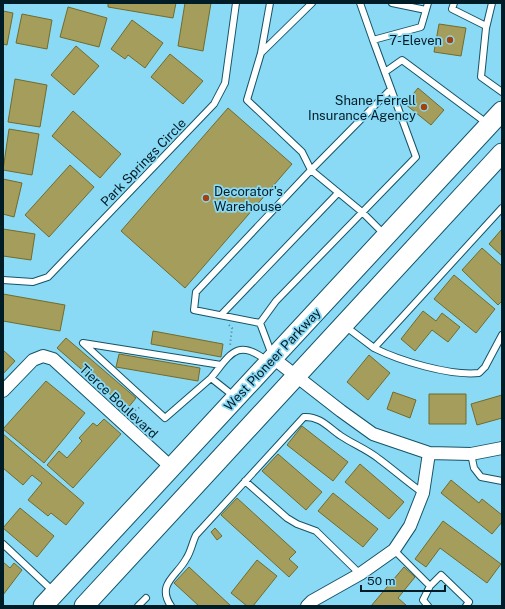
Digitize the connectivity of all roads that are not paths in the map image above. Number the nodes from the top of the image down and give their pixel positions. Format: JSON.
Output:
{"nodes":[{"id":1,"x":236,"y":3,"type":"edge"},
{"id":2,"x":270,"y":3,"type":"edge"},
{"id":3,"x":312,"y":3,"type":"edge"},
{"id":4,"x":360,"y":3,"type":"edge"},
{"id":5,"x":392,"y":3,"type":"edge"},
{"id":6,"x":428,"y":3,"type":"edge"},
{"id":7,"x":454,"y":3,"type":"edge"},
{"id":8,"x":492,"y":3,"type":"edge"},
{"id":9,"x":426,"y":10,"type":"junction"},
{"id":10,"x":486,"y":26,"type":"junction"},
{"id":11,"x":373,"y":40,"type":"junction"},
{"id":12,"x":261,"y":53,"type":"junction"},
{"id":13,"x":385,"y":72,"type":"junction"},
{"id":14,"x":392,"y":89,"type":"junction"},
{"id":15,"x":502,"y":92,"type":"edge"},
{"id":16,"x":502,"y":111,"type":"edge"},
{"id":17,"x":489,"y":125,"type":"junction"},
{"id":18,"x":502,"y":153,"type":"edge"},
{"id":19,"x":311,"y":170,"type":"junction"},
{"id":20,"x":338,"y":192,"type":"junction"},
{"id":21,"x":502,"y":208,"type":"edge"},
{"id":22,"x":362,"y":212,"type":"junction"},
{"id":23,"x":386,"y":236,"type":"junction"},
{"id":24,"x":3,"y":280,"type":"edge"},
{"id":25,"x":221,"y":315,"type":"junction"},
{"id":26,"x":260,"y":323,"type":"junction"},
{"id":27,"x":343,"y":324,"type":"junction"},
{"id":28,"x":502,"y":335,"type":"edge"},
{"id":29,"x":374,"y":348,"type":"junction"},
{"id":30,"x":271,"y":360,"type":"junction"},
{"id":31,"x":222,"y":365,"type":"junction"},
{"id":32,"x":295,"y":376,"type":"junction"},
{"id":33,"x":211,"y":378,"type":"junction"},
{"id":34,"x":3,"y":391,"type":"edge"},
{"id":35,"x":236,"y":398,"type":"junction"},
{"id":36,"x":502,"y":448,"type":"edge"},
{"id":37,"x":429,"y":453,"type":"junction"},
{"id":38,"x":471,"y":454,"type":"junction"},
{"id":39,"x":172,"y":468,"type":"junction"},
{"id":40,"x":245,"y":481,"type":"junction"},
{"id":41,"x":502,"y":481,"type":"edge"},
{"id":42,"x":423,"y":493,"type":"junction"},
{"id":43,"x":3,"y":544,"type":"edge"},
{"id":44,"x":394,"y":550,"type":"junction"},
{"id":45,"x":360,"y":574,"type":"junction"},
{"id":46,"x":430,"y":586,"type":"junction"},
{"id":47,"x":146,"y":598,"type":"dead end"},
{"id":48,"x":49,"y":599,"type":"edge"},
{"id":49,"x":84,"y":606,"type":"edge"},
{"id":50,"x":138,"y":606,"type":"edge"},
{"id":51,"x":171,"y":606,"type":"edge"},
{"id":52,"x":307,"y":606,"type":"edge"},
{"id":53,"x":428,"y":606,"type":"edge"},
{"id":54,"x":466,"y":606,"type":"edge"}],
"edges":[{"from":1,"to":24,"type":"lane","name":"Park Springs Circle"},
{"from":2,"to":12,"type":"lane"},
{"from":3,"to":12,"type":"lane"},
{"from":4,"to":11,"type":"lane"},
{"from":5,"to":9,"type":"lane"},
{"from":6,"to":9,"type":"lane"},
{"from":7,"to":10,"type":"lane"},
{"from":8,"to":10,"type":"lane"},
{"from":9,"to":11,"type":"lane"},
{"from":10,"to":15,"type":"lane"},
{"from":11,"to":13,"type":"lane"},
{"from":12,"to":19,"type":"lane"},
{"from":13,"to":14,"type":"lane"},
{"from":13,"to":17,"type":"lane"},
{"from":14,"to":19,"type":"lane"},
{"from":14,"to":22,"type":"lane"},
{"from":16,"to":17,"type":"main road","name":"West Pioneer Parkway"},
{"from":17,"to":23,"type":"main road","name":"West Pioneer Parkway"},
{"from":18,"to":27,"type":"main road"},
{"from":19,"to":20,"type":"lane"},
{"from":19,"to":25,"type":"lane"},
{"from":20,"to":22,"type":"lane"},
{"from":20,"to":25,"type":"lane"},
{"from":21,"to":29,"type":"lane"},
{"from":22,"to":23,"type":"lane"},
{"from":22,"to":26,"type":"lane"},
{"from":23,"to":30,"type":"main road","name":"West Pioneer Parkway"},
{"from":25,"to":26,"type":"lane"},
{"from":26,"to":30,"type":"lane"},
{"from":27,"to":29,"type":"lane"},
{"from":27,"to":32,"type":"main road"},
{"from":28,"to":29,"type":"lane"},
{"from":30,"to":31,"type":"lane"},
{"from":30,"to":32,"type":"street"},
{"from":30,"to":35,"type":"main road","name":"West Pioneer Parkway"},
{"from":31,"to":33,"type":"lane"},
{"from":31,"to":33,"type":"lane"},
{"from":32,"to":37,"type":"street"},
{"from":32,"to":49,"type":"main road"},
{"from":33,"to":35,"type":"lane"},
{"from":34,"to":39,"type":"street","name":"Tierce Boulevard"},
{"from":35,"to":39,"type":"main road","name":"West Pioneer Parkway"},
{"from":36,"to":38,"type":"street"},
{"from":37,"to":38,"type":"street"},
{"from":37,"to":42,"type":"street"},
{"from":38,"to":41,"type":"lane"},
{"from":39,"to":48,"type":"main road","name":"West Pioneer Parkway"},
{"from":40,"to":42,"type":"lane"},
{"from":40,"to":45,"type":"lane"},
{"from":40,"to":51,"type":"lane"},
{"from":42,"to":44,"type":"street"},
{"from":43,"to":48,"type":"lane"},
{"from":44,"to":45,"type":"street"},
{"from":44,"to":46,"type":"lane"},
{"from":45,"to":52,"type":"street"},
{"from":46,"to":53,"type":"lane"},
{"from":46,"to":54,"type":"lane"},
{"from":47,"to":50,"type":"lane"}]}
